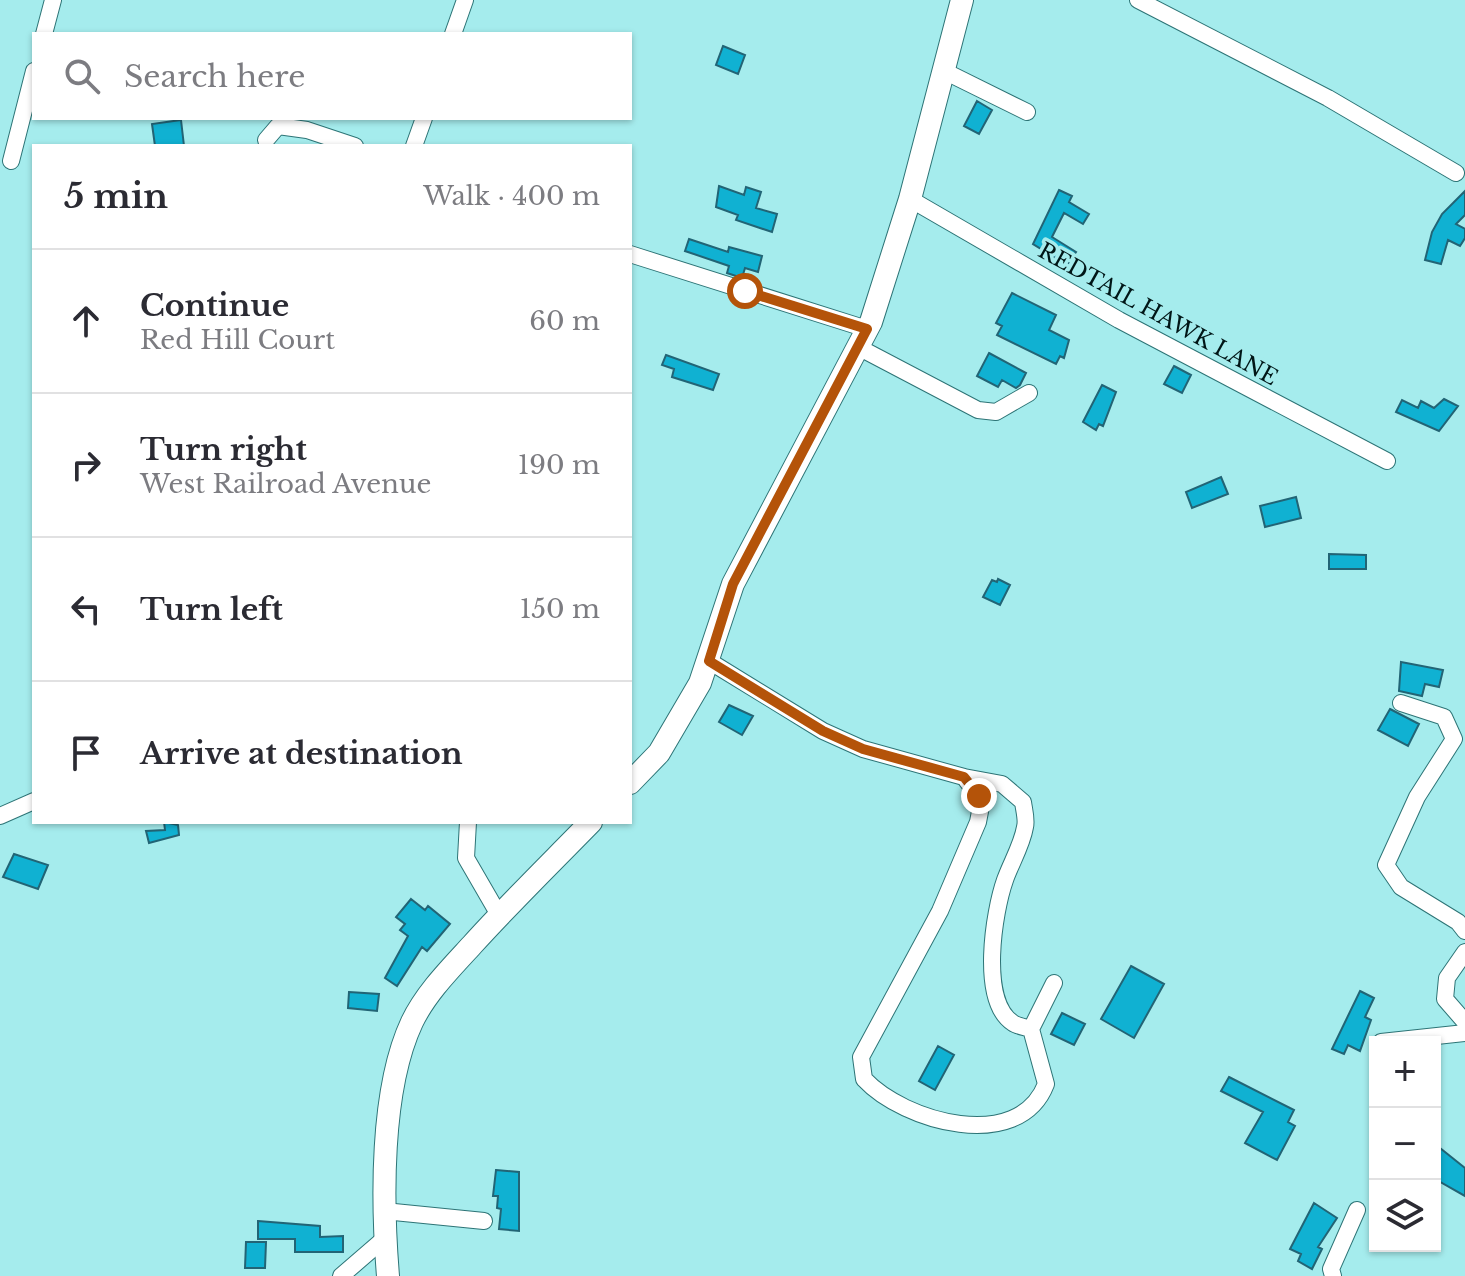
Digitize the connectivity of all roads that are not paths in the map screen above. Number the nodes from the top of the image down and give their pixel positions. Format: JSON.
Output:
{"nodes":[{"id":1,"x":53,"y":0,"type":"edge"},
{"id":2,"x":465,"y":0,"type":"edge"},
{"id":3,"x":962,"y":0,"type":"edge"},
{"id":4,"x":1138,"y":0,"type":"edge"},
{"id":5,"x":45,"y":32,"type":"edge"},
{"id":6,"x":454,"y":32,"type":"edge"},
{"id":7,"x":944,"y":71,"type":"junction"},
{"id":8,"x":32,"y":79,"type":"edge"},
{"id":9,"x":1027,"y":112,"type":"dead end"},
{"id":10,"x":423,"y":120,"type":"edge"},
{"id":11,"x":266,"y":140,"type":"dead end"},
{"id":12,"x":348,"y":144,"type":"edge"},
{"id":13,"x":415,"y":144,"type":"edge"},
{"id":14,"x":11,"y":161,"type":"dead end"},
{"id":15,"x":1456,"y":173,"type":"dead end"},
{"id":16,"x":910,"y":199,"type":"junction"},
{"id":17,"x":632,"y":255,"type":"edge"},
{"id":18,"x":863,"y":338,"type":"junction"},
{"id":19,"x":1029,"y":393,"type":"dead end"},
{"id":20,"x":1387,"y":461,"type":"dead end"},
{"id":21,"x":709,"y":661,"type":"junction"},
{"id":22,"x":1401,"y":703,"type":"dead end"},
{"id":23,"x":964,"y":777,"type":"junction"},
{"id":24,"x":632,"y":781,"type":"edge"},
{"id":25,"x":32,"y":802,"type":"edge"},
{"id":26,"x":0,"y":816,"type":"edge"},
{"id":27,"x":468,"y":824,"type":"edge"},
{"id":28,"x":589,"y":824,"type":"edge"},
{"id":29,"x":499,"y":915,"type":"junction"},
{"id":30,"x":1465,"y":931,"type":"edge"},
{"id":31,"x":1465,"y":952,"type":"edge"},
{"id":32,"x":1054,"y":983,"type":"dead end"},
{"id":33,"x":1465,"y":1022,"type":"edge"},
{"id":34,"x":1031,"y":1029,"type":"junction"},
{"id":35,"x":1465,"y":1033,"type":"edge"},
{"id":36,"x":1437,"y":1036,"type":"edge"},
{"id":37,"x":1357,"y":1210,"type":"dead end"},
{"id":38,"x":384,"y":1211,"type":"junction"},
{"id":39,"x":484,"y":1221,"type":"dead end"},
{"id":40,"x":385,"y":1238,"type":"junction"},
{"id":41,"x":341,"y":1276,"type":"edge"},
{"id":42,"x":388,"y":1276,"type":"edge"},
{"id":43,"x":1333,"y":1276,"type":"edge"}],
"edges":[{"from":1,"to":5,"type":"street"},
{"from":2,"to":6,"type":"street"},
{"from":3,"to":7,"type":"main road"},
{"from":4,"to":15,"type":"street"},
{"from":7,"to":9,"type":"street"},
{"from":7,"to":16,"type":"main road"},
{"from":8,"to":14,"type":"street"},
{"from":10,"to":13,"type":"street"},
{"from":11,"to":12,"type":"street"},
{"from":16,"to":18,"type":"main road"},
{"from":16,"to":20,"type":"street","name":"REDTAIL HAWK LANE"},
{"from":17,"to":18,"type":"street"},
{"from":18,"to":19,"type":"street"},
{"from":18,"to":21,"type":"main road"},
{"from":21,"to":23,"type":"street"},
{"from":21,"to":24,"type":"main road"},
{"from":22,"to":30,"type":"street"},
{"from":23,"to":34,"type":"street"},
{"from":23,"to":34,"type":"street"},
{"from":25,"to":26,"type":"street"},
{"from":27,"to":29,"type":"street"},
{"from":28,"to":29,"type":"main road"},
{"from":29,"to":38,"type":"main road"},
{"from":31,"to":33,"type":"street"},
{"from":32,"to":34,"type":"street"},
{"from":35,"to":36,"type":"street"},
{"from":37,"to":43,"type":"street"},
{"from":38,"to":39,"type":"street"},
{"from":38,"to":40,"type":"main road"},
{"from":40,"to":41,"type":"street"},
{"from":40,"to":42,"type":"main road"}]}
